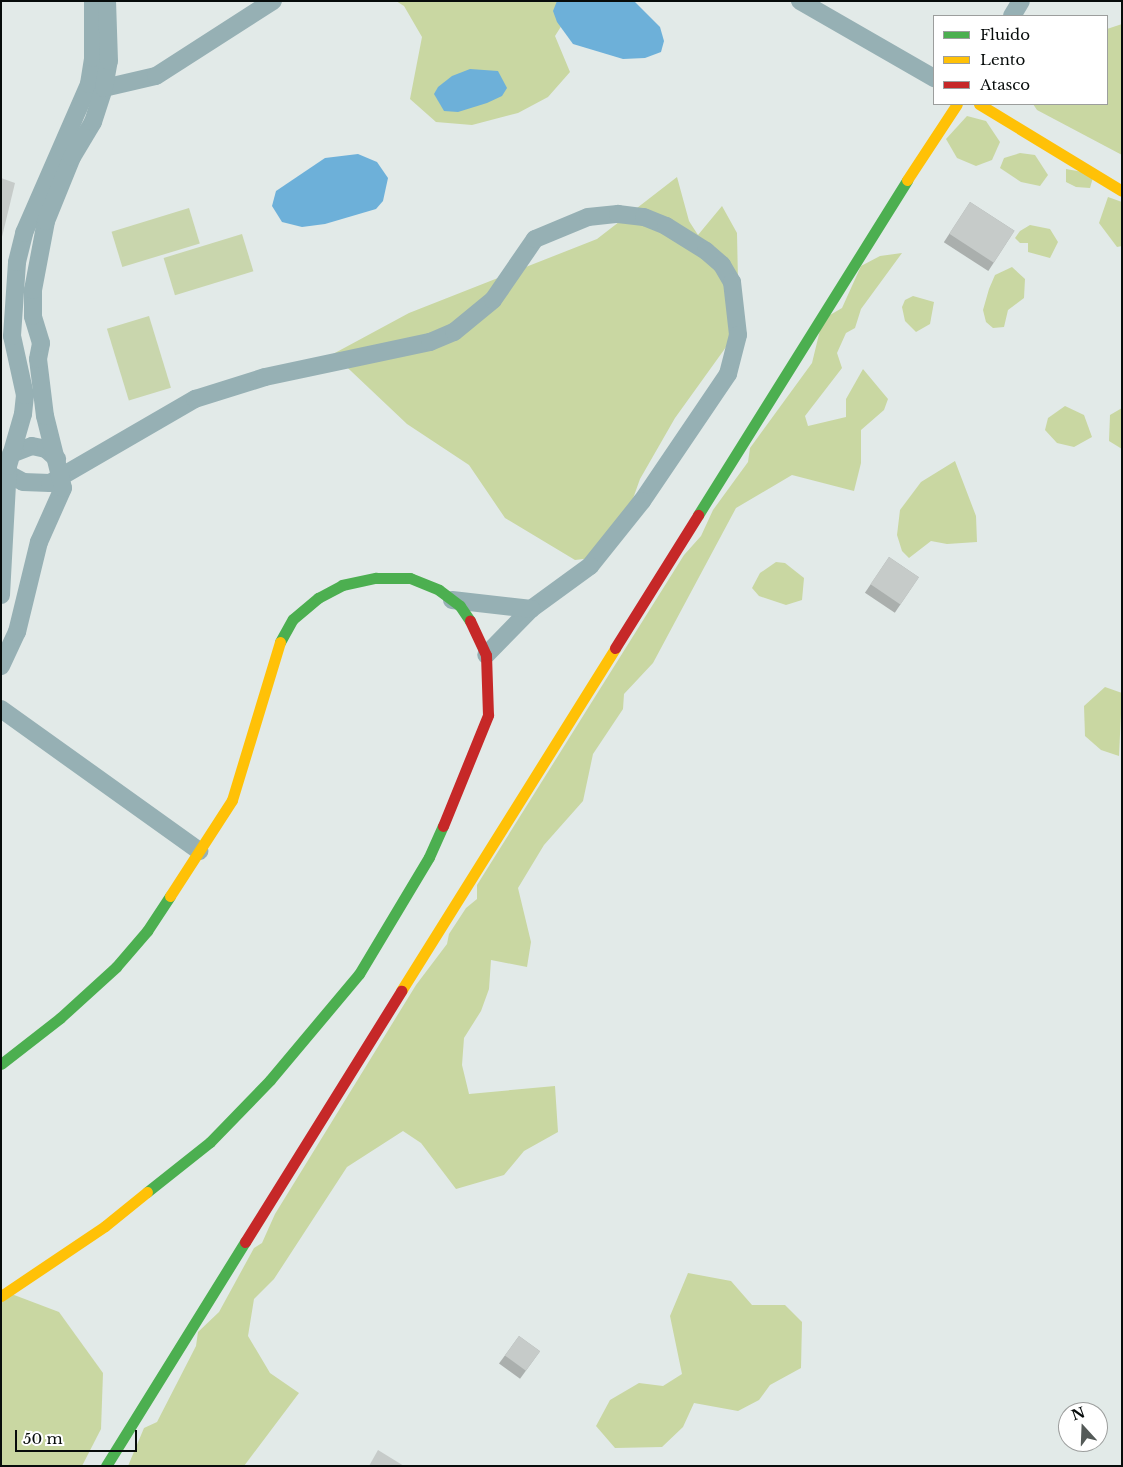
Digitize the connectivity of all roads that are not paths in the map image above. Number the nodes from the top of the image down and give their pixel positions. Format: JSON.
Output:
{"nodes":[{"id":1,"x":92,"y":1,"type":"edge"},
{"id":2,"x":107,"y":1,"type":"edge"},
{"id":3,"x":273,"y":1,"type":"edge"},
{"id":4,"x":800,"y":1,"type":"edge"},
{"id":5,"x":1022,"y":1,"type":"edge"},
{"id":6,"x":1013,"y":15,"type":"edge"},
{"id":7,"x":933,"y":77,"type":"edge"},
{"id":8,"x":96,"y":86,"type":"junction"},
{"id":9,"x":956,"y":105,"type":"edge"},
{"id":10,"x":981,"y":105,"type":"edge"},
{"id":11,"x":1122,"y":191,"type":"edge"},
{"id":12,"x":37,"y":331,"type":"junction"},
{"id":13,"x":12,"y":334,"type":"junction"},
{"id":14,"x":38,"y":359,"type":"junction"},
{"id":15,"x":18,"y":360,"type":"junction"},
{"id":16,"x":10,"y":454,"type":"junction"},
{"id":17,"x":57,"y":459,"type":"junction"},
{"id":18,"x":7,"y":473,"type":"junction"},
{"id":19,"x":62,"y":478,"type":"junction"},
{"id":20,"x":1,"y":595,"type":"edge"},
{"id":21,"x":452,"y":600,"type":"junction"},
{"id":22,"x":531,"y":609,"type":"junction"},
{"id":23,"x":486,"y":655,"type":"junction"},
{"id":24,"x":1,"y":666,"type":"edge"},
{"id":25,"x":1,"y":709,"type":"edge"},
{"id":26,"x":199,"y":851,"type":"junction"},
{"id":27,"x":1,"y":1064,"type":"edge"},
{"id":28,"x":1,"y":1296,"type":"edge"},
{"id":29,"x":106,"y":1466,"type":"edge"}],
"edges":[{"from":1,"to":8,"type":"street"},
{"from":2,"to":8,"type":"street"},
{"from":3,"to":8,"type":"street"},
{"from":4,"to":7,"type":"street"},
{"from":5,"to":6,"type":"street"},
{"from":8,"to":12,"type":"street"},
{"from":8,"to":13,"type":"street"},
{"from":9,"to":29,"type":"street"},
{"from":10,"to":11,"type":"street"},
{"from":12,"to":13,"type":"street"},
{"from":12,"to":14,"type":"street"},
{"from":13,"to":15,"type":"street"},
{"from":14,"to":15,"type":"street"},
{"from":14,"to":17,"type":"street"},
{"from":15,"to":16,"type":"street"},
{"from":16,"to":17,"type":"street"},
{"from":16,"to":18,"type":"street"},
{"from":17,"to":19,"type":"street"},
{"from":18,"to":19,"type":"street"},
{"from":18,"to":20,"type":"street"},
{"from":19,"to":22,"type":"street"},
{"from":19,"to":24,"type":"street"},
{"from":21,"to":22,"type":"street"},
{"from":21,"to":23,"type":"street"},
{"from":21,"to":26,"type":"street"},
{"from":22,"to":23,"type":"street"},
{"from":23,"to":28,"type":"street"},
{"from":25,"to":26,"type":"street"},
{"from":26,"to":27,"type":"street"}]}
